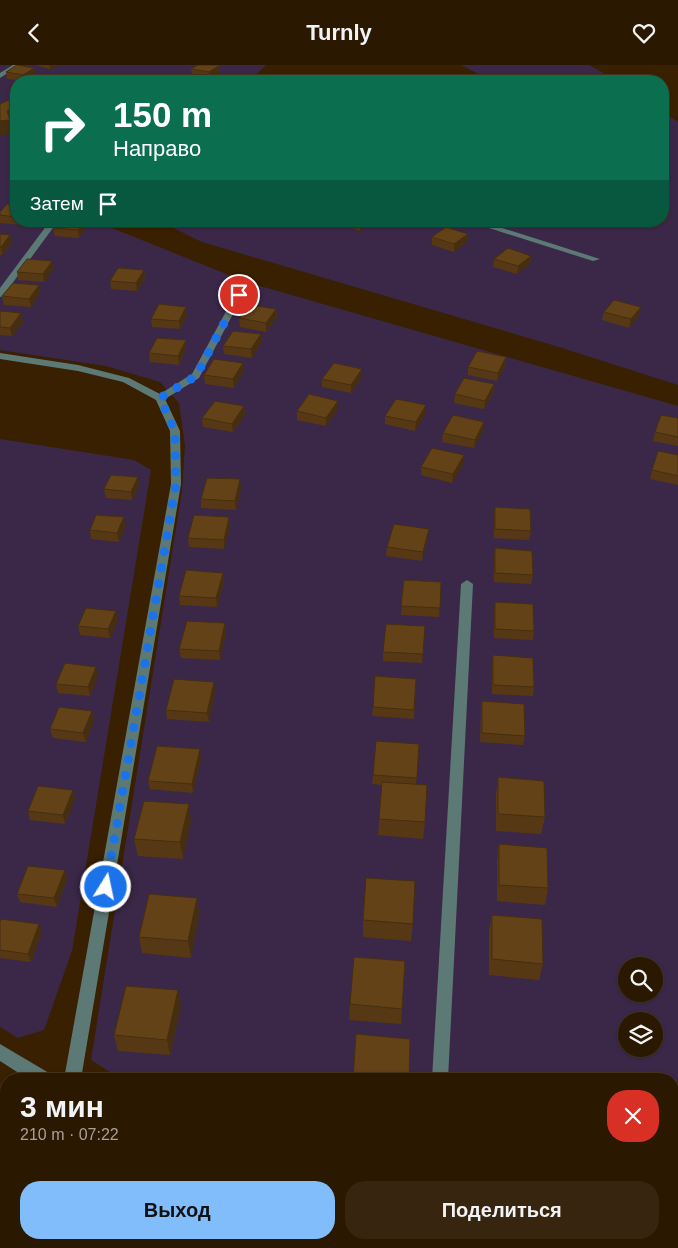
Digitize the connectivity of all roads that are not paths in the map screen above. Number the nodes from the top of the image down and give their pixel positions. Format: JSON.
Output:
{"nodes":[{"id":1,"x":17,"y":65,"type":"edge"},
{"id":2,"x":0,"y":76,"type":"edge"},
{"id":3,"x":50,"y":227,"type":"edge"},
{"id":4,"x":490,"y":227,"type":"edge"},
{"id":5,"x":596,"y":259,"type":"dead end"},
{"id":6,"x":0,"y":294,"type":"edge"},
{"id":7,"x":239,"y":295,"type":"dead end"},
{"id":8,"x":0,"y":356,"type":"edge"},
{"id":9,"x":160,"y":398,"type":"junction"},
{"id":10,"x":467,"y":584,"type":"dead end"},
{"id":11,"x":0,"y":1052,"type":"edge"},
{"id":12,"x":33,"y":1073,"type":"edge"},
{"id":13,"x":73,"y":1073,"type":"edge"},
{"id":14,"x":440,"y":1073,"type":"edge"}],
"edges":[{"from":1,"to":2,"type":"street"},
{"from":3,"to":6,"type":"street"},
{"from":4,"to":5,"type":"street"},
{"from":7,"to":9,"type":"street"},
{"from":8,"to":9,"type":"street"},
{"from":9,"to":13,"type":"street"},
{"from":10,"to":14,"type":"street"},
{"from":11,"to":12,"type":"street"}]}
